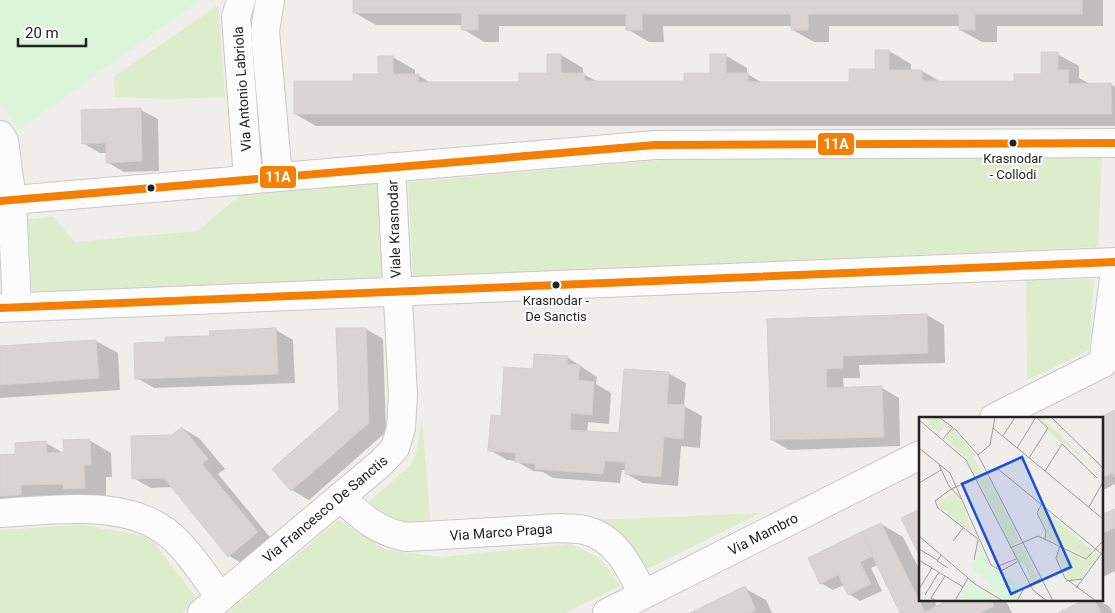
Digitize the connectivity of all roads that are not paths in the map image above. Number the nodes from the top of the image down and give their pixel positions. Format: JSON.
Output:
{"nodes":[{"id":1,"x":241,"y":0,"type":"edge"},
{"id":2,"x":270,"y":0,"type":"edge"},
{"id":3,"x":0,"y":135,"type":"edge"},
{"id":4,"x":1115,"y":143,"type":"edge"},
{"id":5,"x":391,"y":167,"type":"junction"},
{"id":6,"x":278,"y":176,"type":"junction"},
{"id":7,"x":248,"y":179,"type":"junction"},
{"id":8,"x":6,"y":200,"type":"edge"},
{"id":9,"x":1115,"y":262,"type":"edge"},
{"id":10,"x":1115,"y":271,"type":"edge"},
{"id":11,"x":396,"y":292,"type":"junction"},
{"id":12,"x":8,"y":308,"type":"edge"},
{"id":13,"x":996,"y":417,"type":"edge"},
{"id":14,"x":919,"y":456,"type":"edge"},
{"id":15,"x":340,"y":497,"type":"junction"},
{"id":16,"x":0,"y":513,"type":"edge"},
{"id":17,"x":644,"y":594,"type":"junction"},
{"id":18,"x":211,"y":605,"type":"edge"},
{"id":19,"x":606,"y":613,"type":"edge"}],
"edges":[{"from":1,"to":7,"type":"street","name":"Via Antonio Labriola"},
{"from":2,"to":6,"type":"street","name":"Via Antonio Labriola"},
{"from":3,"to":8,"type":"street"},
{"from":4,"to":5,"type":"street","name":"Viale Krasnodar"},
{"from":5,"to":6,"type":"street","name":"Viale Krasnodar"},
{"from":5,"to":11,"type":"street","name":"Viale Krasnodar"},
{"from":6,"to":7,"type":"street","name":"Viale Krasnodar"},
{"from":7,"to":8,"type":"street","name":"Viale Krasnodar"},
{"from":8,"to":12,"type":"street","name":"Viale Krasnodar"},
{"from":9,"to":11,"type":"street","name":"Viale Krasnodar"},
{"from":10,"to":13,"type":"street"},
{"from":11,"to":12,"type":"street","name":"Viale Krasnodar"},
{"from":11,"to":15,"type":"street","name":"Via Francesco De Sanctis"},
{"from":14,"to":17,"type":"street","name":"Via Mambro"},
{"from":15,"to":17,"type":"street","name":"Via Marco Praga"},
{"from":15,"to":18,"type":"street","name":"Via Francesco De Sanctis"},
{"from":16,"to":18,"type":"street"},
{"from":17,"to":19,"type":"street","name":"Via Mambro"}]}
